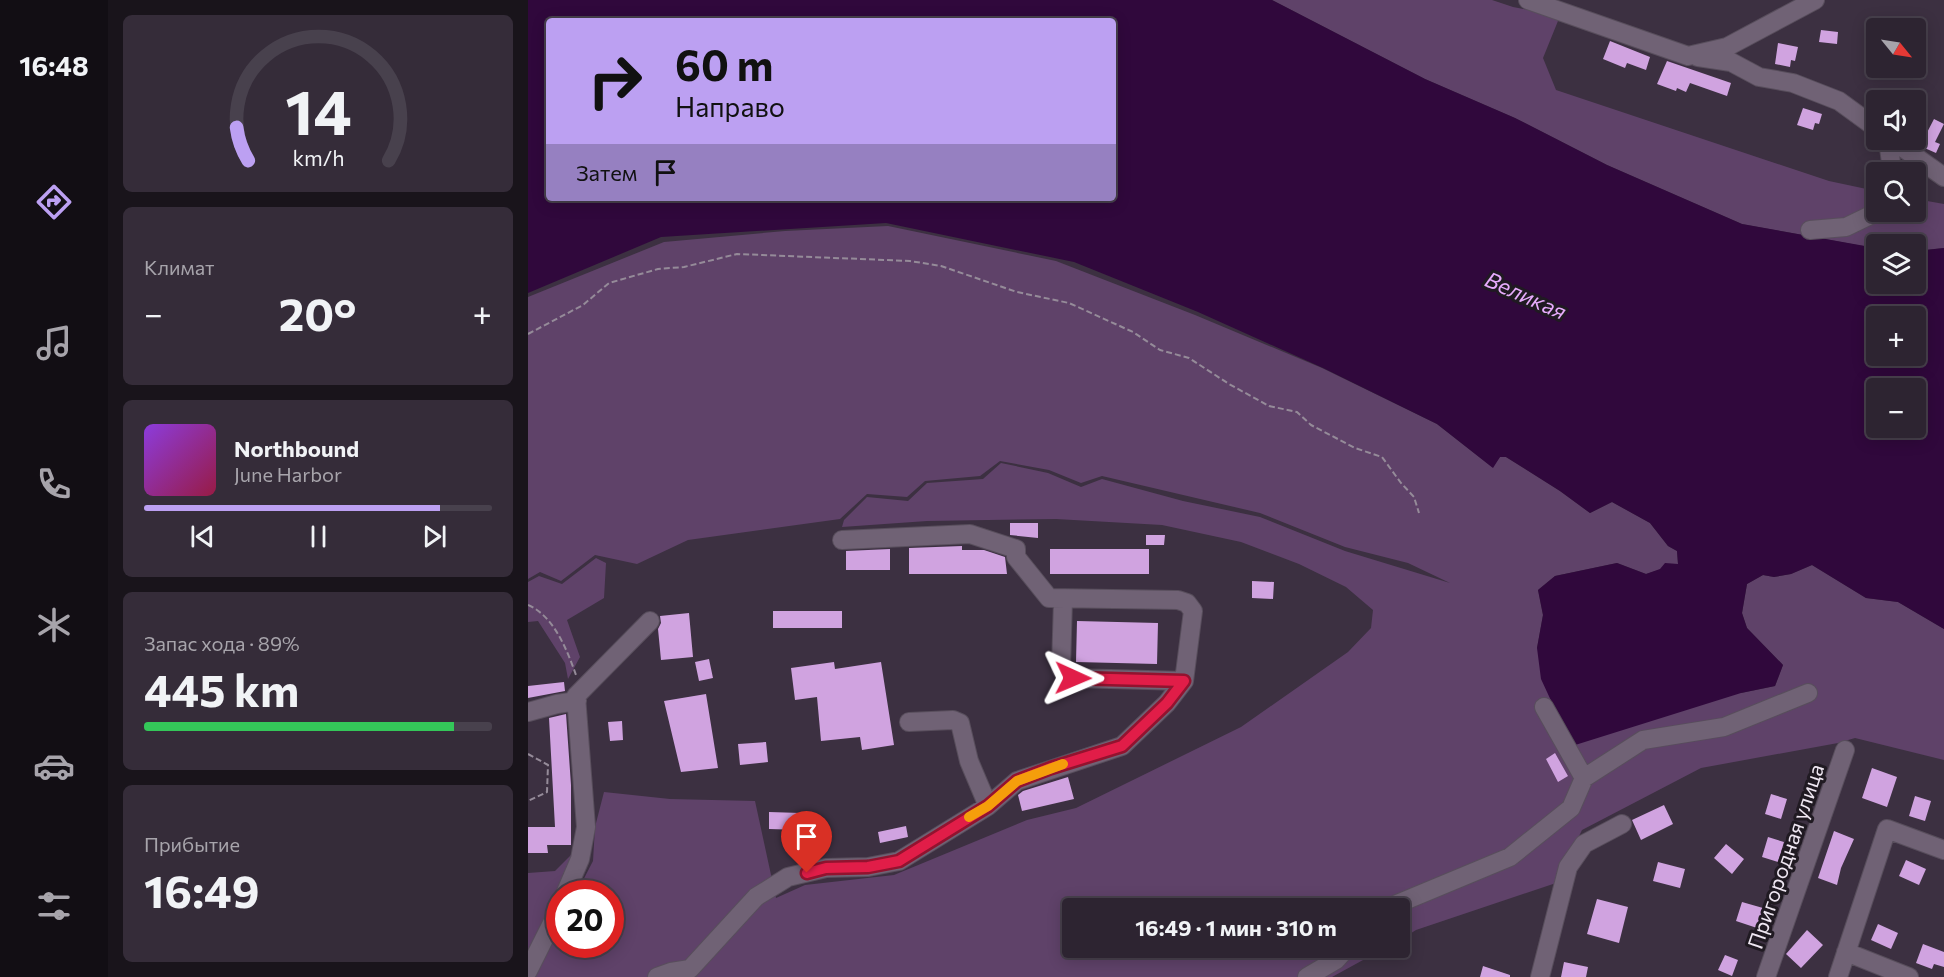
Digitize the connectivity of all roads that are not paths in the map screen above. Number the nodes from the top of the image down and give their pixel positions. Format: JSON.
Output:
{"nodes":[{"id":1,"x":1815,"y":0,"type":"edge"},
{"id":2,"x":1542,"y":2,"type":"edge"},
{"id":3,"x":1688,"y":56,"type":"junction"},
{"id":4,"x":1866,"y":121,"type":"edge"},
{"id":5,"x":1905,"y":150,"type":"edge"},
{"id":6,"x":1944,"y":177,"type":"edge"},
{"id":7,"x":1866,"y":217,"type":"edge"},
{"id":8,"x":1810,"y":230,"type":"dead end"},
{"id":9,"x":842,"y":540,"type":"dead end"},
{"id":10,"x":1063,"y":600,"type":"junction"},
{"id":11,"x":650,"y":621,"type":"dead end"},
{"id":12,"x":1184,"y":681,"type":"junction"},
{"id":13,"x":1808,"y":693,"type":"dead end"},
{"id":14,"x":579,"y":696,"type":"junction"},
{"id":15,"x":1544,"y":707,"type":"dead end"},
{"id":16,"x":528,"y":712,"type":"edge"},
{"id":17,"x":909,"y":722,"type":"dead end"},
{"id":18,"x":1845,"y":750,"type":"dead end"},
{"id":19,"x":1584,"y":778,"type":"junction"},
{"id":20,"x":988,"y":806,"type":"junction"},
{"id":21,"x":1622,"y":824,"type":"dead end"},
{"id":22,"x":1944,"y":850,"type":"edge"},
{"id":23,"x":571,"y":880,"type":"edge"},
{"id":24,"x":1410,"y":899,"type":"edge"},
{"id":25,"x":546,"y":935,"type":"edge"},
{"id":26,"x":1846,"y":952,"type":"junction"},
{"id":27,"x":1338,"y":958,"type":"edge"},
{"id":28,"x":528,"y":971,"type":"edge"},
{"id":29,"x":691,"y":973,"type":"edge"},
{"id":30,"x":657,"y":977,"type":"edge"},
{"id":31,"x":1307,"y":977,"type":"edge"},
{"id":32,"x":1540,"y":977,"type":"edge"},
{"id":33,"x":1766,"y":977,"type":"edge"},
{"id":34,"x":1838,"y":977,"type":"edge"},
{"id":35,"x":1909,"y":977,"type":"edge"}],
"edges":[{"from":1,"to":3,"type":"street"},
{"from":2,"to":3,"type":"street"},
{"from":3,"to":4,"type":"street"},
{"from":5,"to":6,"type":"street"},
{"from":7,"to":8,"type":"street"},
{"from":9,"to":10,"type":"street"},
{"from":10,"to":12,"type":"street"},
{"from":10,"to":12,"type":"street"},
{"from":11,"to":14,"type":"street"},
{"from":12,"to":20,"type":"street"},
{"from":13,"to":19,"type":"street"},
{"from":14,"to":16,"type":"street"},
{"from":14,"to":23,"type":"street"},
{"from":15,"to":19,"type":"street"},
{"from":17,"to":20,"type":"street"},
{"from":18,"to":33,"type":"street","name":"Пригородная улица"},
{"from":19,"to":24,"type":"street"},
{"from":20,"to":29,"type":"street"},
{"from":21,"to":32,"type":"street"},
{"from":22,"to":26,"type":"street"},
{"from":25,"to":28,"type":"street"},
{"from":26,"to":34,"type":"street"},
{"from":26,"to":35,"type":"street"},
{"from":27,"to":31,"type":"street"},
{"from":29,"to":30,"type":"street"}]}
